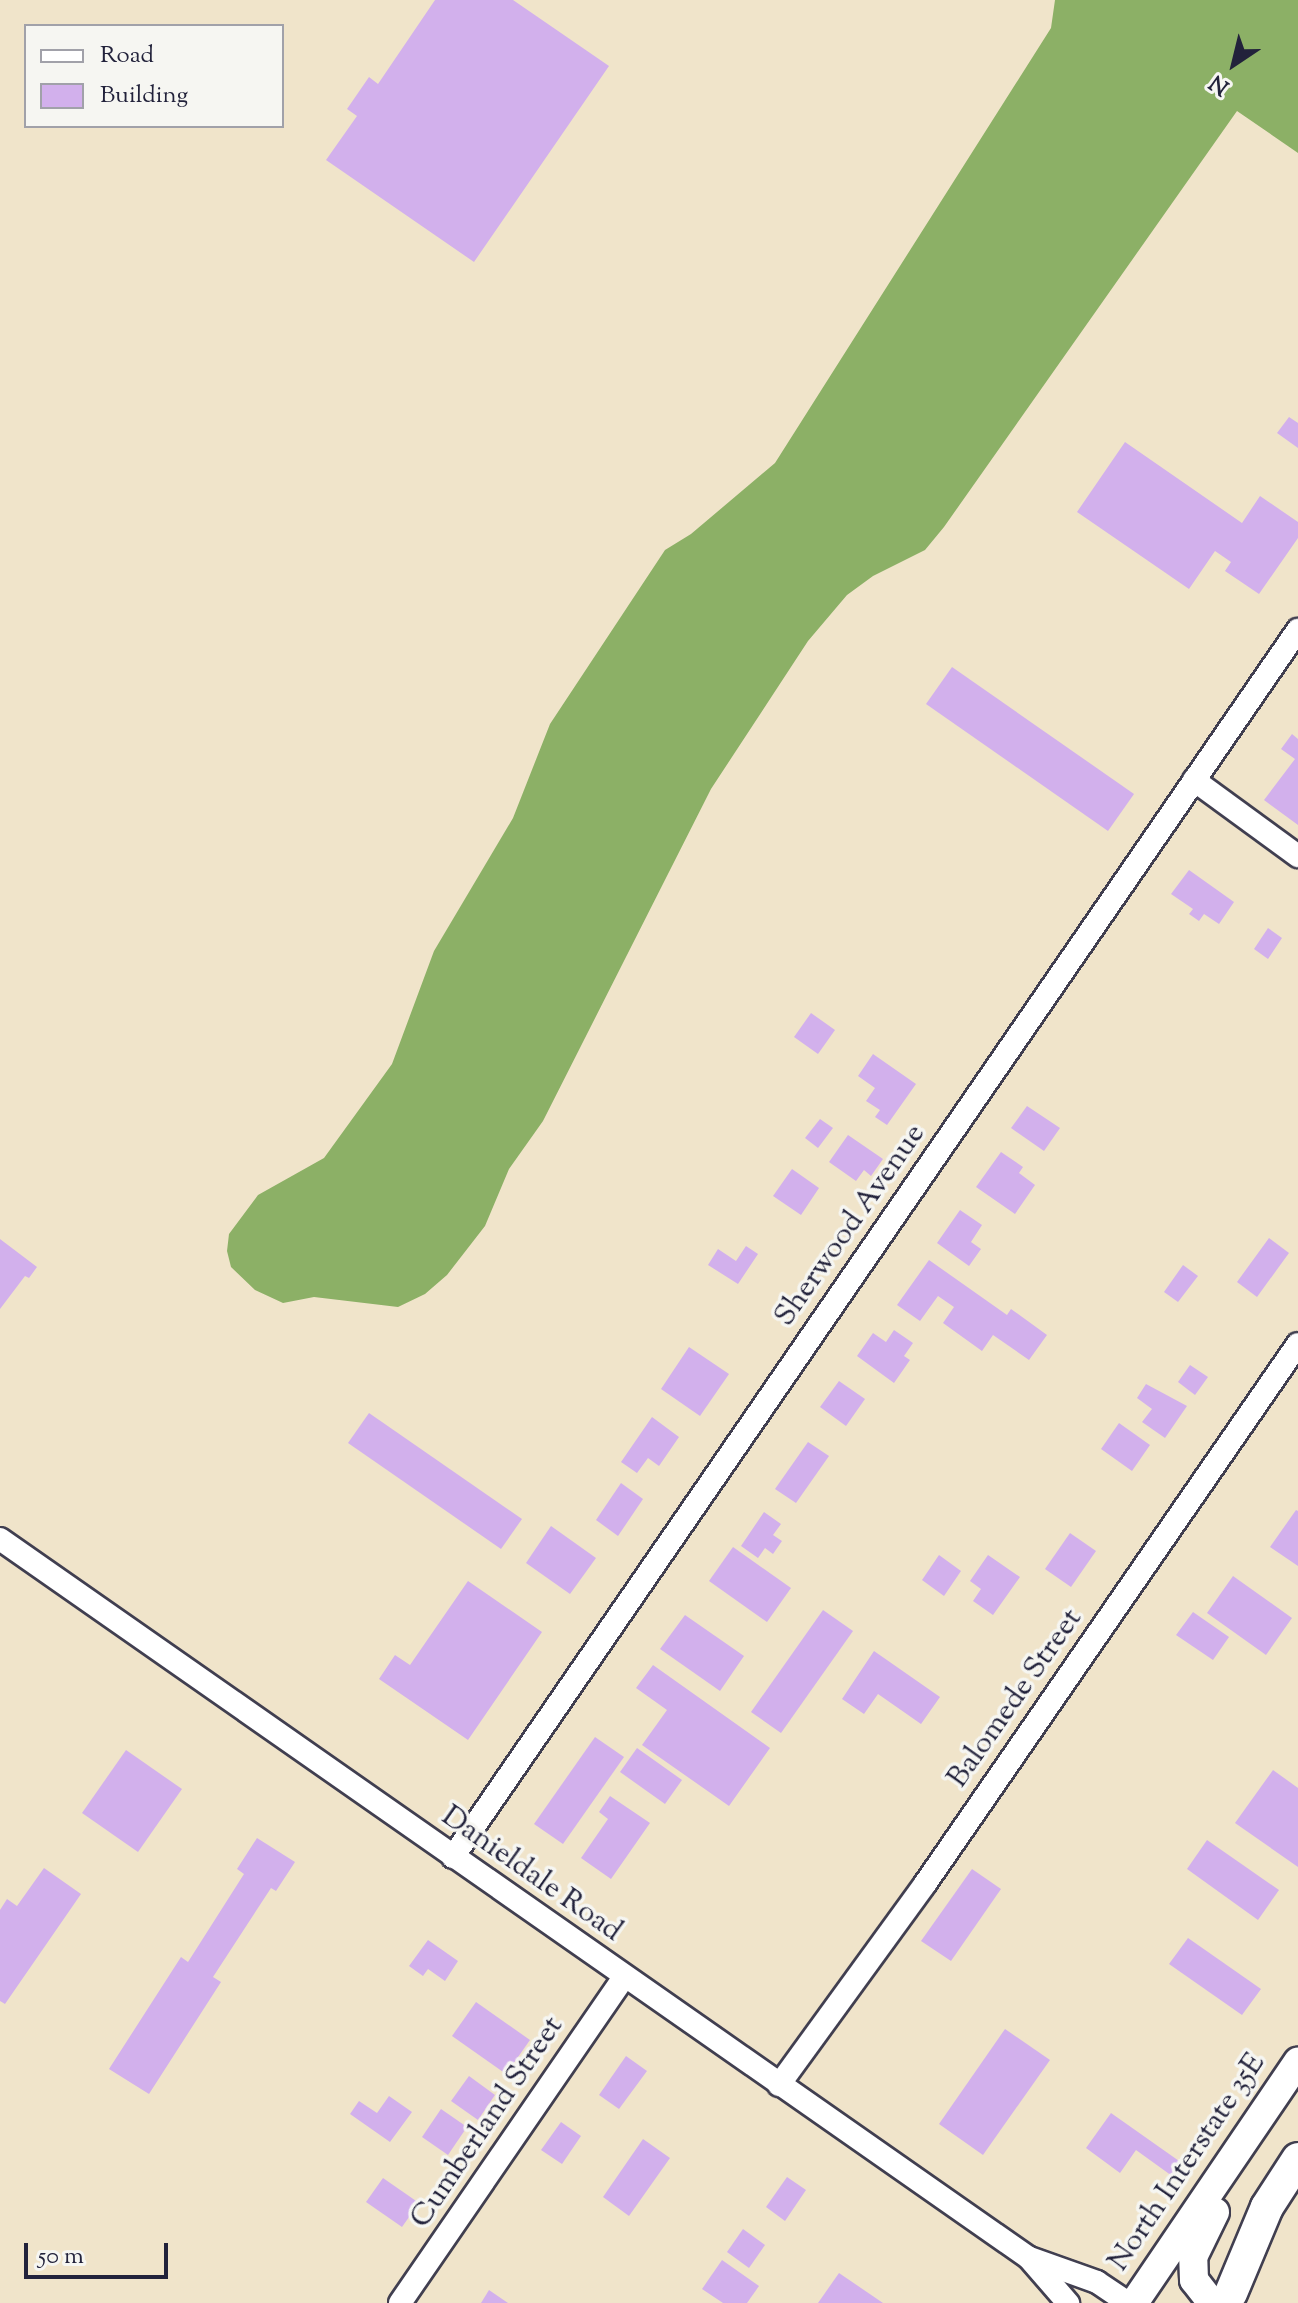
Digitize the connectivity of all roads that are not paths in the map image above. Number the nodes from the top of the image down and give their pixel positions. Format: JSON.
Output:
{"nodes":[{"id":1,"x":1298,"y":630,"type":"edge"},
{"id":2,"x":1194,"y":780,"type":"junction"},
{"id":3,"x":1298,"y":856,"type":"edge"},
{"id":4,"x":1298,"y":1344,"type":"edge"},
{"id":5,"x":0,"y":1539,"type":"edge"},
{"id":6,"x":453,"y":1857,"type":"junction"},
{"id":7,"x":624,"y":1977,"type":"junction"},
{"id":8,"x":1298,"y":2064,"type":"edge"},
{"id":9,"x":779,"y":2085,"type":"junction"},
{"id":10,"x":1298,"y":2159,"type":"edge"},
{"id":11,"x":1298,"y":2195,"type":"edge"},
{"id":12,"x":1029,"y":2258,"type":"junction"},
{"id":13,"x":1222,"y":2300,"type":"edge"},
{"id":14,"x":400,"y":2303,"type":"edge"},
{"id":15,"x":1068,"y":2303,"type":"edge"},
{"id":16,"x":1131,"y":2303,"type":"edge"}],
"edges":[{"from":1,"to":2,"type":"street","name":"Sherwood Avenue"},
{"from":2,"to":3,"type":"street"},
{"from":2,"to":6,"type":"street","name":"Sherwood Avenue"},
{"from":4,"to":9,"type":"street","name":"Balomede Street"},
{"from":5,"to":6,"type":"street","name":"Danieldale Road"},
{"from":6,"to":7,"type":"street","name":"Danieldale Road"},
{"from":7,"to":9,"type":"street","name":"Danieldale Road"},
{"from":7,"to":14,"type":"street","name":"Cumberland Street"},
{"from":8,"to":13,"type":"main road"},
{"from":8,"to":16,"type":"main road","name":"North Interstate 35E"},
{"from":9,"to":12,"type":"street","name":"Danieldale Road"},
{"from":10,"to":13,"type":"highway"},
{"from":11,"to":13,"type":"highway"},
{"from":12,"to":15,"type":"street","name":"Danieldale Road"},
{"from":12,"to":16,"type":"street","name":"Danieldale Road"}]}
